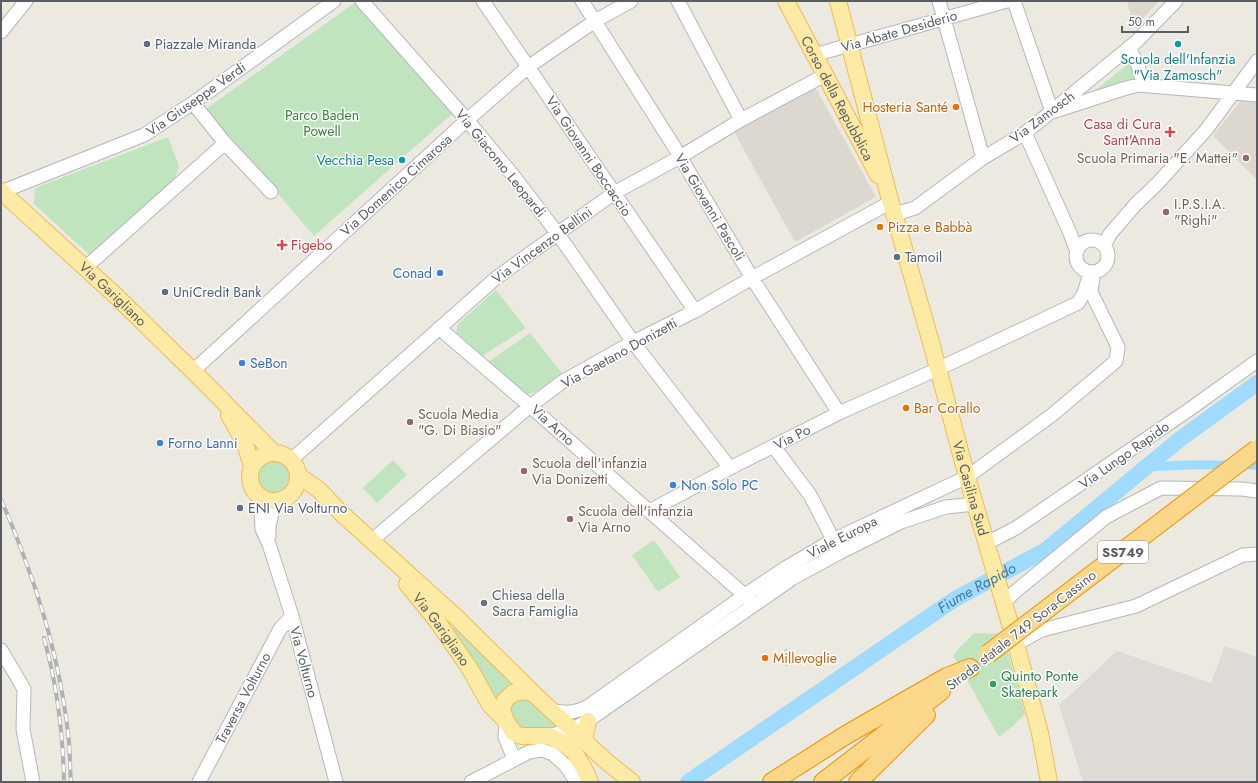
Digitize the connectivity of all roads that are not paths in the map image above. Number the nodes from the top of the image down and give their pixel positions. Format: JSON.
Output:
{"nodes":[{"id":1,"x":26,"y":1,"type":"edge"},
{"id":2,"x":334,"y":1,"type":"edge"},
{"id":3,"x":362,"y":1,"type":"edge"},
{"id":4,"x":483,"y":1,"type":"edge"},
{"id":5,"x":582,"y":1,"type":"edge"},
{"id":6,"x":631,"y":1,"type":"edge"},
{"id":7,"x":678,"y":1,"type":"edge"},
{"id":8,"x":786,"y":1,"type":"edge"},
{"id":9,"x":838,"y":1,"type":"edge"},
{"id":10,"x":939,"y":1,"type":"edge"},
{"id":11,"x":1007,"y":1,"type":"edge"},
{"id":12,"x":1014,"y":1,"type":"edge"},
{"id":13,"x":1176,"y":1,"type":"edge"},
{"id":14,"x":944,"y":19,"type":"junction"},
{"id":15,"x":595,"y":21,"type":"junction"},
{"id":16,"x":1,"y":32,"type":"edge"},
{"id":17,"x":849,"y":45,"type":"junction"},
{"id":18,"x":1129,"y":47,"type":"junction"},
{"id":19,"x":814,"y":55,"type":"junction"},
{"id":20,"x":1257,"y":61,"type":"edge"},
{"id":21,"x":528,"y":67,"type":"junction"},
{"id":22,"x":825,"y":75,"type":"junction"},
{"id":23,"x":1144,"y":85,"type":"junction"},
{"id":24,"x":1235,"y":93,"type":"junction"},
{"id":25,"x":1257,"y":95,"type":"edge"},
{"id":26,"x":193,"y":103,"type":"junction"},
{"id":27,"x":1052,"y":112,"type":"junction"},
{"id":28,"x":467,"y":120,"type":"junction"},
{"id":29,"x":741,"y":120,"type":"junction"},
{"id":30,"x":1025,"y":133,"type":"junction"},
{"id":31,"x":868,"y":142,"type":"junction"},
{"id":32,"x":225,"y":143,"type":"junction"},
{"id":33,"x":680,"y":156,"type":"junction"},
{"id":34,"x":983,"y":158,"type":"junction"},
{"id":35,"x":1,"y":192,"type":"edge"},
{"id":36,"x":271,"y":192,"type":"dead end"},
{"id":37,"x":614,"y":193,"type":"junction"},
{"id":38,"x":892,"y":204,"type":"junction"},
{"id":39,"x":558,"y":234,"type":"junction"},
{"id":40,"x":1102,"y":244,"type":"junction"},
{"id":41,"x":1079,"y":248,"type":"junction"},
{"id":42,"x":85,"y":268,"type":"junction"},
{"id":43,"x":1092,"y":272,"type":"junction"},
{"id":44,"x":752,"y":278,"type":"junction"},
{"id":45,"x":695,"y":311,"type":"junction"},
{"id":46,"x":439,"y":328,"type":"junction"},
{"id":47,"x":633,"y":342,"type":"junction"},
{"id":48,"x":1257,"y":361,"type":"edge"},
{"id":49,"x":938,"y":369,"type":"junction"},
{"id":50,"x":193,"y":371,"type":"junction"},
{"id":51,"x":222,"y":401,"type":"junction"},
{"id":52,"x":530,"y":406,"type":"junction"},
{"id":53,"x":839,"y":413,"type":"junction"},
{"id":54,"x":774,"y":447,"type":"junction"},
{"id":55,"x":1257,"y":449,"type":"edge"},
{"id":56,"x":274,"y":453,"type":"junction"},
{"id":57,"x":291,"y":460,"type":"junction"},
{"id":58,"x":252,"y":466,"type":"junction"},
{"id":59,"x":730,"y":468,"type":"junction"},
{"id":60,"x":298,"y":475,"type":"junction"},
{"id":61,"x":967,"y":477,"type":"junction"},
{"id":62,"x":1257,"y":491,"type":"edge"},
{"id":63,"x":292,"y":494,"type":"junction"},
{"id":64,"x":258,"y":496,"type":"junction"},
{"id":65,"x":277,"y":502,"type":"junction"},
{"id":66,"x":975,"y":504,"type":"junction"},
{"id":67,"x":649,"y":511,"type":"junction"},
{"id":68,"x":340,"y":512,"type":"junction"},
{"id":69,"x":833,"y":540,"type":"junction"},
{"id":70,"x":371,"y":541,"type":"junction"},
{"id":71,"x":269,"y":544,"type":"junction"},
{"id":72,"x":989,"y":550,"type":"junction"},
{"id":73,"x":840,"y":553,"type":"junction"},
{"id":74,"x":1257,"y":554,"type":"edge"},
{"id":75,"x":745,"y":595,"type":"junction"},
{"id":76,"x":1002,"y":598,"type":"junction"},
{"id":77,"x":754,"y":604,"type":"junction"},
{"id":78,"x":292,"y":616,"type":"junction"},
{"id":79,"x":1016,"y":644,"type":"junction"},
{"id":80,"x":1,"y":650,"type":"edge"},
{"id":81,"x":970,"y":668,"type":"junction"},
{"id":82,"x":534,"y":694,"type":"junction"},
{"id":83,"x":490,"y":704,"type":"junction"},
{"id":84,"x":553,"y":711,"type":"junction"},
{"id":85,"x":506,"y":721,"type":"junction"},
{"id":86,"x":588,"y":721,"type":"junction"},
{"id":87,"x":572,"y":729,"type":"junction"},
{"id":88,"x":549,"y":736,"type":"junction"},
{"id":89,"x":505,"y":737,"type":"junction"},
{"id":90,"x":584,"y":740,"type":"junction"},
{"id":91,"x":514,"y":759,"type":"junction"},
{"id":92,"x":33,"y":782,"type":"edge"},
{"id":93,"x":199,"y":782,"type":"edge"},
{"id":94,"x":336,"y":782,"type":"edge"},
{"id":95,"x":471,"y":782,"type":"edge"},
{"id":96,"x":576,"y":782,"type":"edge"},
{"id":97,"x":590,"y":782,"type":"edge"},
{"id":98,"x":632,"y":782,"type":"edge"},
{"id":99,"x":772,"y":782,"type":"edge"},
{"id":100,"x":823,"y":782,"type":"edge"},
{"id":101,"x":858,"y":782,"type":"edge"},
{"id":102,"x":1049,"y":782,"type":"edge"}],
"edges":[{"from":1,"to":16,"type":"street"},
{"from":2,"to":26,"type":"street","name":"Via Giuseppe Verdi"},
{"from":3,"to":28,"type":"street","name":"Via Giacomo Leopardi"},
{"from":4,"to":21,"type":"street","name":"Via Giovanni Boccaccio"},
{"from":5,"to":15,"type":"street","name":"Via Giovanni Pascoli"},
{"from":6,"to":15,"type":"street","name":"Via Domenico Cimarosa"},
{"from":7,"to":29,"type":"street"},
{"from":8,"to":19,"type":"main road","name":"Corso della Repubblica"},
{"from":9,"to":17,"type":"main road"},
{"from":10,"to":14,"type":"street"},
{"from":11,"to":14,"type":"street","name":"Via Abate Desiderio"},
{"from":12,"to":27,"type":"street"},
{"from":13,"to":18,"type":"street","name":"Via Zamosch"},
{"from":14,"to":17,"type":"street","name":"Via Abate Desiderio"},
{"from":14,"to":34,"type":"street"},
{"from":15,"to":21,"type":"street","name":"Via Domenico Cimarosa"},
{"from":15,"to":33,"type":"street","name":"Via Giovanni Pascoli"},
{"from":17,"to":19,"type":"street","name":"Via Abate Desiderio"},
{"from":17,"to":31,"type":"main road"},
{"from":18,"to":23,"type":"street"},
{"from":18,"to":27,"type":"street","name":"Via Zamosch"},
{"from":19,"to":22,"type":"main road","name":"Corso della Repubblica"},
{"from":20,"to":24,"type":"street"},
{"from":21,"to":28,"type":"street","name":"Via Domenico Cimarosa"},
{"from":21,"to":37,"type":"street","name":"Via Giovanni Boccaccio"},
{"from":22,"to":29,"type":"street","name":"Via Vincenzo Bellini"},
{"from":22,"to":31,"type":"main road","name":"Corso della Repubblica"},
{"from":23,"to":24,"type":"street"},
{"from":23,"to":27,"type":"street"},
{"from":24,"to":25,"type":"street"},
{"from":24,"to":40,"type":"street"},
{"from":26,"to":32,"type":"street"},
{"from":26,"to":35,"type":"street","name":"Via Giuseppe Verdi"},
{"from":27,"to":30,"type":"street","name":"Via Zamosch"},
{"from":28,"to":39,"type":"street","name":"Via Giacomo Leopardi"},
{"from":28,"to":50,"type":"street","name":"Via Domenico Cimarosa"},
{"from":29,"to":33,"type":"street","name":"Via Vincenzo Bellini"},
{"from":30,"to":34,"type":"street","name":"Via Zamosch"},
{"from":30,"to":41,"type":"street"},
{"from":31,"to":38,"type":"main road","name":"Via Casilina Sud"},
{"from":32,"to":36,"type":"street"},
{"from":32,"to":42,"type":"street"},
{"from":33,"to":37,"type":"street","name":"Via Vincenzo Bellini"},
{"from":33,"to":44,"type":"street","name":"Via Giovanni Pascoli"},
{"from":34,"to":38,"type":"street","name":"Via Zamosch"},
{"from":35,"to":42,"type":"main road","name":"Via Garigliano"},
{"from":37,"to":39,"type":"street","name":"Via Vincenzo Bellini"},
{"from":37,"to":45,"type":"street","name":"Via Giovanni Boccaccio"},
{"from":38,"to":44,"type":"street","name":"Via Gaetano Donizetti"},
{"from":38,"to":49,"type":"main road","name":"Via Casilina Sud"},
{"from":39,"to":46,"type":"street","name":"Via Vincenzo Bellini"},
{"from":39,"to":47,"type":"street","name":"Via Giacomo Leopardi"},
{"from":40,"to":41,"type":"street"},
{"from":40,"to":43,"type":"street"},
{"from":41,"to":43,"type":"street"},
{"from":42,"to":50,"type":"main road","name":"Via Garigliano"},
{"from":43,"to":49,"type":"street","name":"Via Po"},
{"from":43,"to":61,"type":"street","name":"Viale Europa"},
{"from":44,"to":45,"type":"street","name":"Via Gaetano Donizetti"},
{"from":44,"to":53,"type":"street","name":"Via Giovanni Pascoli"},
{"from":45,"to":47,"type":"street","name":"Via Gaetano Donizetti"},
{"from":46,"to":52,"type":"street","name":"Via Arno"},
{"from":46,"to":57,"type":"street","name":"Via Vincenzo Bellini"},
{"from":47,"to":52,"type":"street","name":"Via Gaetano Donizetti"},
{"from":47,"to":59,"type":"street","name":"Via Giacomo Leopardi"},
{"from":48,"to":72,"type":"street","name":"Via Lungo Rapido"},
{"from":49,"to":53,"type":"street","name":"Via Po"},
{"from":49,"to":61,"type":"main road","name":"Via Casilina Sud"},
{"from":50,"to":51,"type":"main road","name":"Via Garigliano"},
{"from":51,"to":56,"type":"main road","name":"Via Garigliano"},
{"from":51,"to":58,"type":"main road","name":"Via Garigliano"},
{"from":52,"to":67,"type":"street","name":"Via Arno"},
{"from":52,"to":70,"type":"street","name":"Via Gaetano Donizetti"},
{"from":53,"to":54,"type":"street","name":"Via Po"},
{"from":54,"to":59,"type":"street","name":"Via Po"},
{"from":54,"to":69,"type":"street"},
{"from":55,"to":81,"type":"highway","name":"Strada statale 749 Sora-Cassino","number":"SS749","bridge":true},
{"from":56,"to":57,"type":"main road","name":"Via Garigliano"},
{"from":56,"to":58,"type":"main road"},
{"from":57,"to":60,"type":"main road","name":"Via Garigliano"},
{"from":58,"to":64,"type":"main road","name":"Via Garigliano"},
{"from":59,"to":67,"type":"street","name":"Via Po"},
{"from":60,"to":63,"type":"main road"},
{"from":60,"to":68,"type":"main road","name":"Via Garigliano"},
{"from":61,"to":66,"type":"main road","name":"Via Casilina Sud"},
{"from":61,"to":69,"type":"street","name":"Viale Europa"},
{"from":62,"to":76,"type":"street"},
{"from":63,"to":65,"type":"main road"},
{"from":63,"to":68,"type":"main road","name":"Via Garigliano"},
{"from":64,"to":65,"type":"main road"},
{"from":64,"to":71,"type":"street","name":"Via Volturno"},
{"from":65,"to":71,"type":"street","name":"Via Volturno"},
{"from":66,"to":72,"type":"main road","name":"Via Casilina Sud"},
{"from":66,"to":73,"type":"street","name":"Viale Europa"},
{"from":67,"to":75,"type":"street","name":"Via Arno"},
{"from":68,"to":70,"type":"main road","name":"Via Garigliano"},
{"from":69,"to":73,"type":"street"},
{"from":69,"to":75,"type":"street","name":"Viale Europa"},
{"from":70,"to":82,"type":"main road","name":"Via Garigliano"},
{"from":70,"to":83,"type":"main road","name":"Via Garigliano"},
{"from":71,"to":78,"type":"street","name":"Via Volturno"},
{"from":72,"to":76,"type":"main road","name":"Via Casilina Sud"},
{"from":73,"to":77,"type":"street","name":"Viale Europa"},
{"from":74,"to":79,"type":"street"},
{"from":75,"to":77,"type":"street","name":"Via Arno"},
{"from":75,"to":84,"type":"street","name":"Viale Europa"},
{"from":76,"to":79,"type":"main road","name":"Via Casilina Sud"},
{"from":77,"to":86,"type":"street","name":"Viale Europa"},
{"from":78,"to":93,"type":"street","name":"Traversa Volturno"},
{"from":78,"to":94,"type":"street","name":"Via Volturno"},
{"from":79,"to":102,"type":"main road","name":"Via Casilina Sud"},
{"from":80,"to":92,"type":"street"},
{"from":81,"to":99,"type":"highway"},
{"from":81,"to":100,"type":"highway","name":"Strada statale 749 Sora-Cassino","number":"SS749"},
{"from":81,"to":101,"type":"highway"},
{"from":82,"to":84,"type":"main road","name":"Via Garigliano"},
{"from":82,"to":85,"type":"main road"},
{"from":83,"to":85,"type":"main road","name":"Via Garigliano"},
{"from":83,"to":89,"type":"street"},
{"from":84,"to":87,"type":"main road","name":"Via Garigliano"},
{"from":85,"to":88,"type":"main road","name":"Via Garigliano"},
{"from":85,"to":89,"type":"street"},
{"from":86,"to":87,"type":"street","name":"Viale Europa"},
{"from":86,"to":90,"type":"main road"},
{"from":87,"to":88,"type":"street","name":"Viale Europa"},
{"from":87,"to":90,"type":"main road","name":"Via Garigliano"},
{"from":88,"to":97,"type":"main road","name":"Via Garigliano"},
{"from":89,"to":91,"type":"street"},
{"from":90,"to":98,"type":"main road","name":"Via Garigliano"},
{"from":91,"to":95,"type":"street"},
{"from":91,"to":96,"type":"street"}]}
